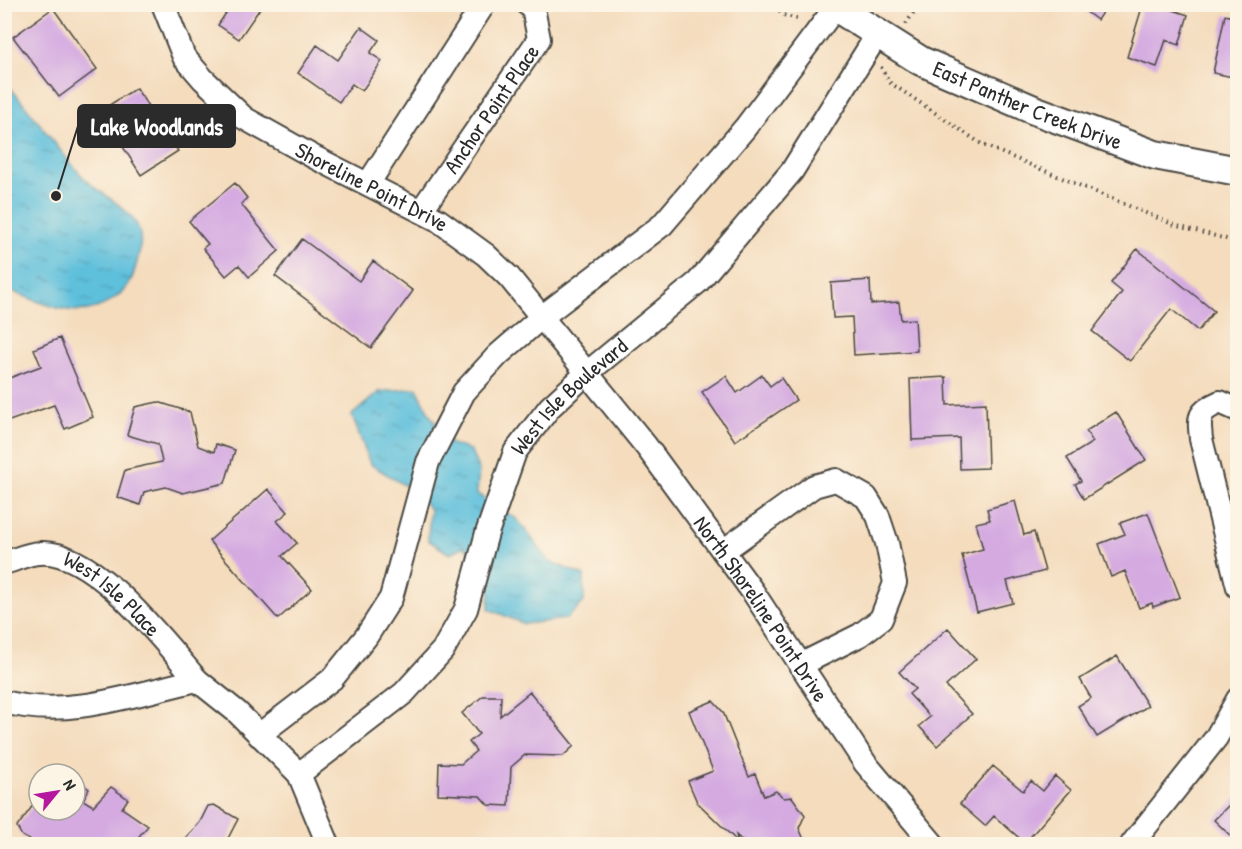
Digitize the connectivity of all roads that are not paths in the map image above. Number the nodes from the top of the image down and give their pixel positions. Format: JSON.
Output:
{"nodes":[{"id":1,"x":163,"y":4,"type":"edge"},
{"id":2,"x":484,"y":4,"type":"edge"},
{"id":3,"x":527,"y":4,"type":"edge"},
{"id":4,"x":829,"y":13,"type":"edge"},
{"id":5,"x":871,"y":45,"type":"junction"},
{"id":6,"x":1238,"y":171,"type":"edge"},
{"id":7,"x":368,"y":184,"type":"junction"},
{"id":8,"x":421,"y":211,"type":"junction"},
{"id":9,"x":543,"y":316,"type":"junction"},
{"id":10,"x":587,"y":373,"type":"junction"},
{"id":11,"x":1238,"y":410,"type":"edge"},
{"id":12,"x":723,"y":551,"type":"junction"},
{"id":13,"x":4,"y":563,"type":"edge"},
{"id":14,"x":1238,"y":586,"type":"edge"},
{"id":15,"x":800,"y":664,"type":"junction"},
{"id":16,"x":198,"y":680,"type":"junction"},
{"id":17,"x":1238,"y":699,"type":"edge"},
{"id":18,"x":4,"y":702,"type":"edge"},
{"id":19,"x":259,"y":735,"type":"junction"},
{"id":20,"x":299,"y":774,"type":"junction"},
{"id":21,"x":328,"y":844,"type":"edge"},
{"id":22,"x":933,"y":844,"type":"edge"},
{"id":23,"x":1132,"y":844,"type":"edge"}],
"edges":[{"from":1,"to":7,"type":"street","name":"Shoreline Point Drive"},
{"from":2,"to":7,"type":"street"},
{"from":3,"to":8,"type":"street","name":"Anchor Point Place"},
{"from":4,"to":5,"type":"street","name":"East Panther Creek Drive"},
{"from":4,"to":9,"type":"street"},
{"from":5,"to":6,"type":"street","name":"East Panther Creek Drive"},
{"from":5,"to":10,"type":"street","name":"West Isle Boulevard"},
{"from":7,"to":8,"type":"street","name":"Shoreline Point Drive"},
{"from":8,"to":9,"type":"street","name":"Shoreline Point Drive"},
{"from":9,"to":10,"type":"street","name":"Shoreline Point Drive"},
{"from":9,"to":19,"type":"street"},
{"from":10,"to":12,"type":"street","name":"North Shoreline Point Drive"},
{"from":10,"to":20,"type":"street","name":"West Isle Boulevard"},
{"from":11,"to":14,"type":"street"},
{"from":12,"to":15,"type":"street","name":"North Shoreline Point Drive"},
{"from":12,"to":15,"type":"street"},
{"from":13,"to":16,"type":"street","name":"West Isle Place"},
{"from":15,"to":22,"type":"street","name":"North Shoreline Point Drive"},
{"from":16,"to":18,"type":"street"},
{"from":16,"to":19,"type":"street","name":"West Isle Place"},
{"from":17,"to":23,"type":"street"},
{"from":19,"to":20,"type":"street","name":"West Isle Place"},
{"from":20,"to":21,"type":"street","name":"West Isle Place"}]}
